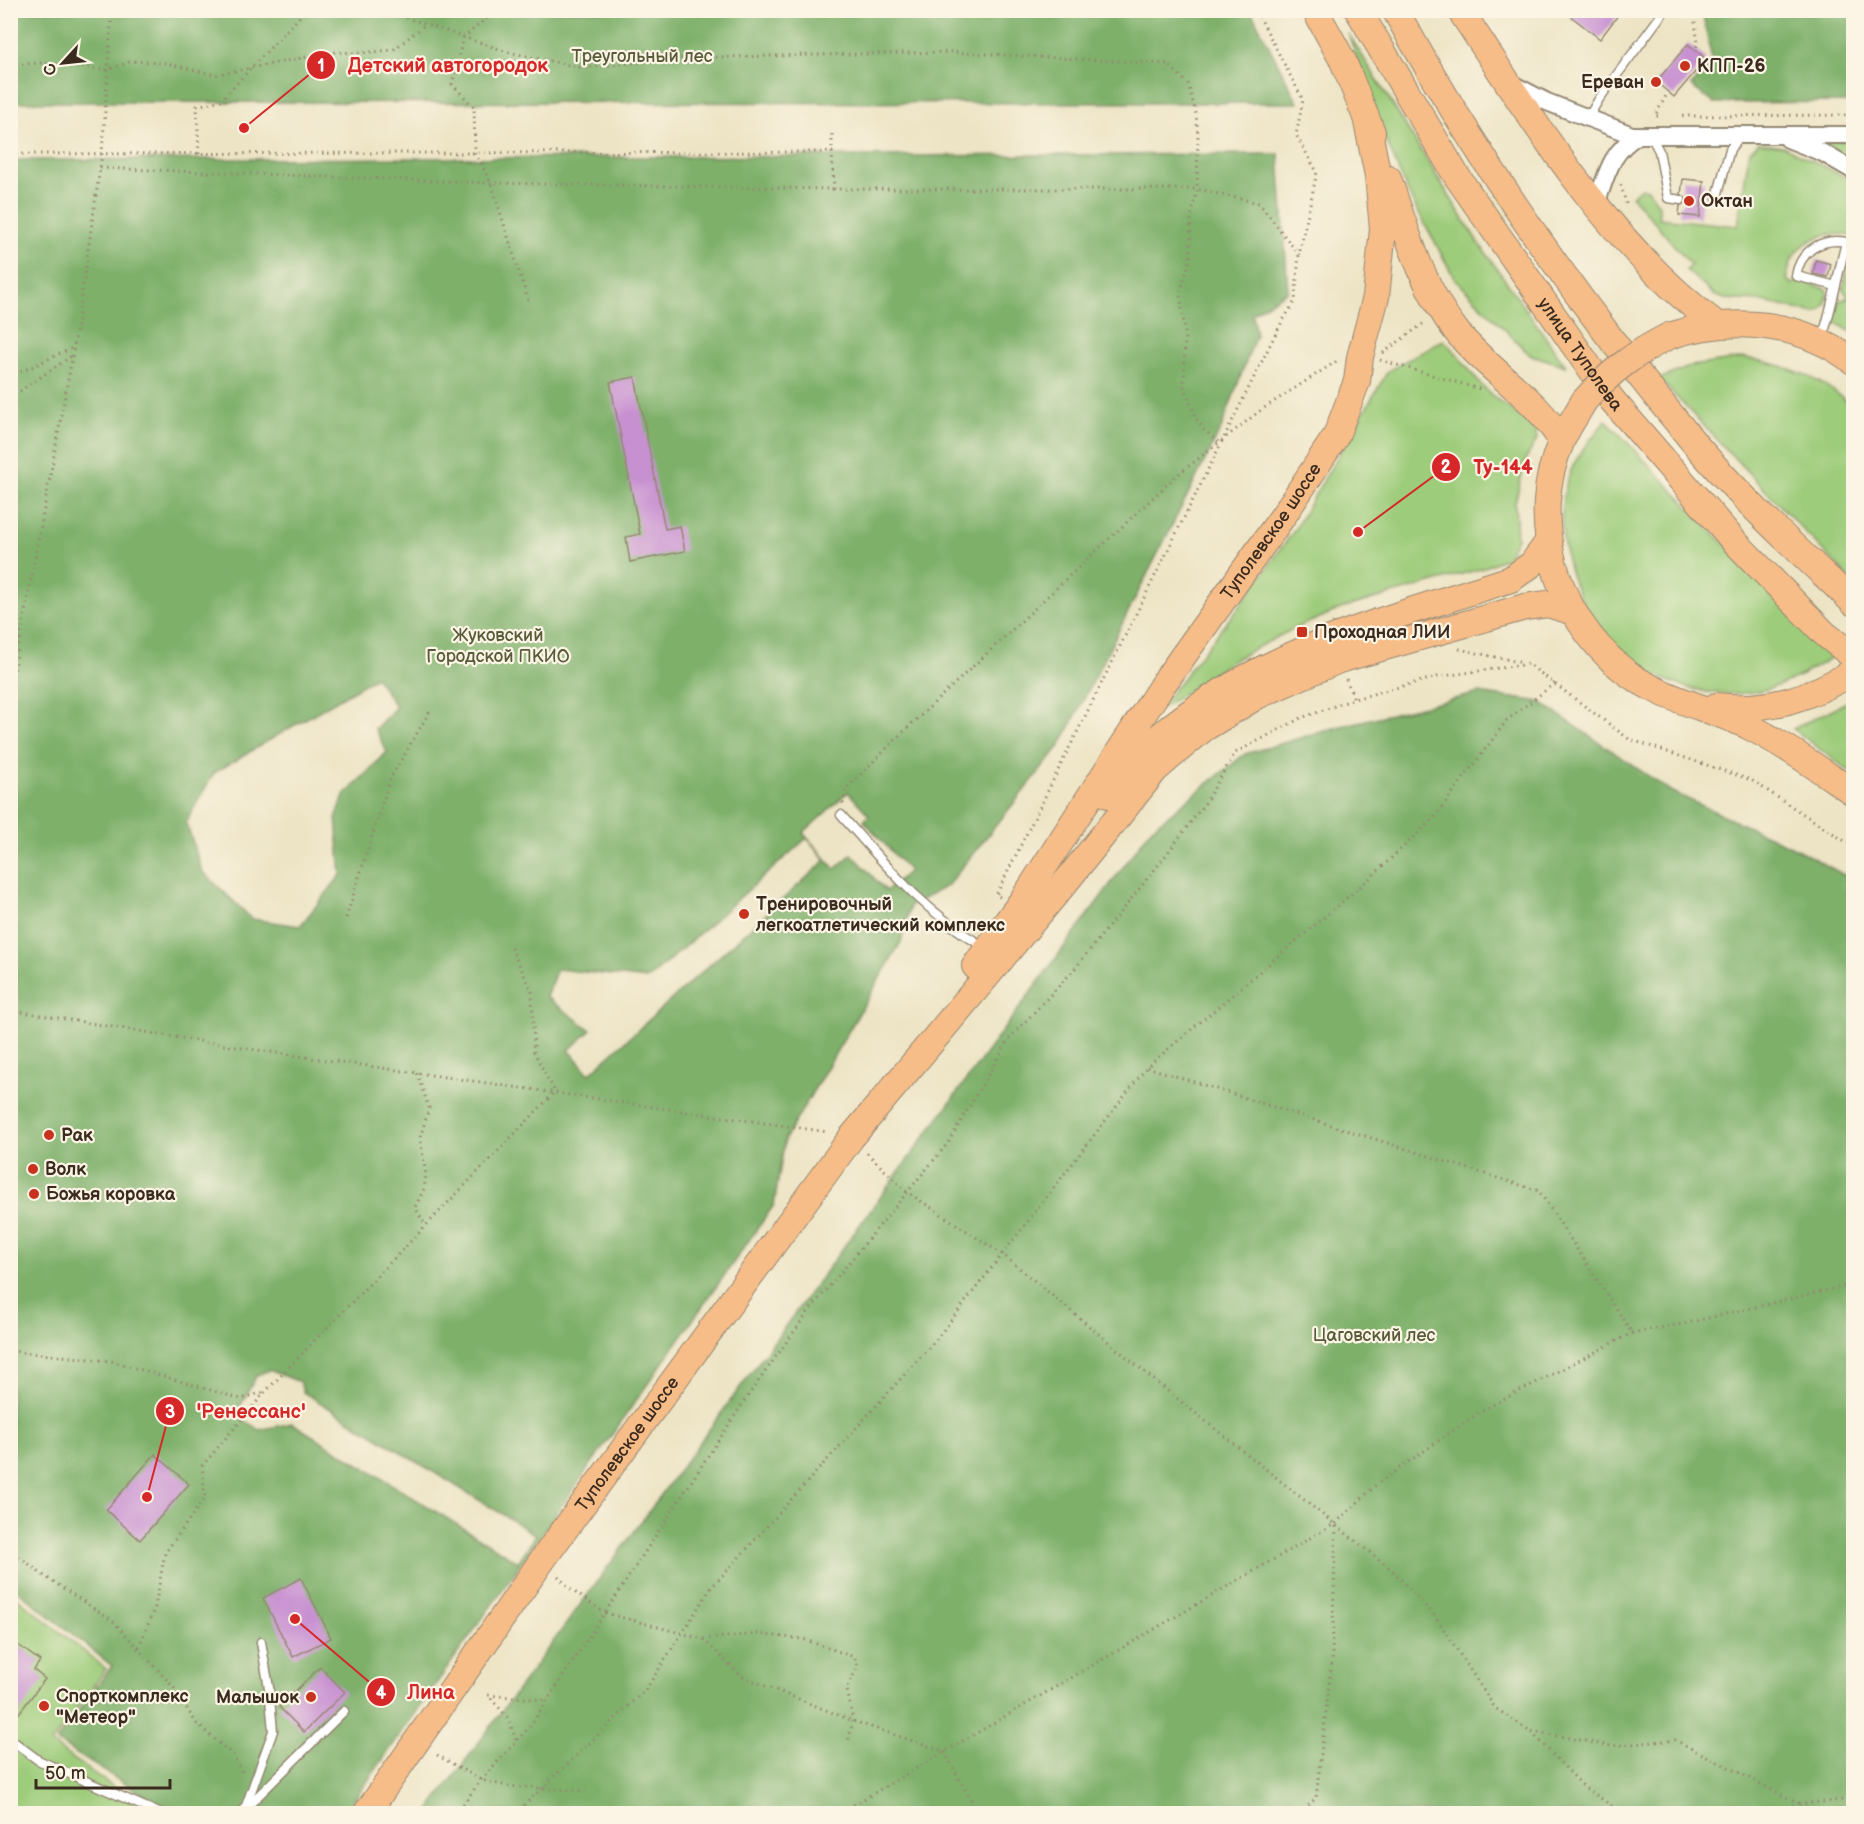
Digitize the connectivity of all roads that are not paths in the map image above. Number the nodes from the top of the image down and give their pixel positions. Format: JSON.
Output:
{"nodes":[{"id":1,"x":1315,"y":10,"type":"edge"},
{"id":2,"x":1358,"y":10,"type":"edge"},
{"id":3,"x":1395,"y":10,"type":"edge"},
{"id":4,"x":1460,"y":10,"type":"edge"},
{"id":5,"x":1665,"y":10,"type":"edge"},
{"id":6,"x":1506,"y":81,"type":"junction"},
{"id":7,"x":1366,"y":117,"type":"junction"},
{"id":8,"x":1588,"y":118,"type":"junction"},
{"id":9,"x":1767,"y":134,"type":"junction"},
{"id":10,"x":1645,"y":135,"type":"junction"},
{"id":11,"x":1741,"y":135,"type":"junction"},
{"id":12,"x":1854,"y":135,"type":"edge"},
{"id":13,"x":1854,"y":171,"type":"edge"},
{"id":14,"x":1717,"y":197,"type":"dead end"},
{"id":15,"x":1681,"y":200,"type":"dead end"},
{"id":16,"x":1596,"y":205,"type":"junction"},
{"id":17,"x":1836,"y":286,"type":"junction"},
{"id":18,"x":1716,"y":324,"type":"junction"},
{"id":19,"x":1821,"y":342,"type":"junction"},
{"id":20,"x":1854,"y":362,"type":"edge"},
{"id":21,"x":1562,"y":440,"type":"junction"},
{"id":22,"x":1548,"y":542,"type":"junction"},
{"id":23,"x":1854,"y":603,"type":"edge"},
{"id":24,"x":1571,"y":611,"type":"junction"},
{"id":25,"x":1854,"y":657,"type":"edge"},
{"id":26,"x":1854,"y":671,"type":"edge"},
{"id":27,"x":1695,"y":704,"type":"junction"},
{"id":28,"x":1854,"y":793,"type":"edge"},
{"id":29,"x":841,"y":815,"type":"road end"},
{"id":30,"x":1021,"y":903,"type":"junction"},
{"id":31,"x":987,"y":949,"type":"junction"},
{"id":32,"x":898,"y":1081,"type":"junction"},
{"id":33,"x":261,"y":1642,"type":"dead end"},
{"id":34,"x":344,"y":1711,"type":"dead end"},
{"id":35,"x":10,"y":1739,"type":"edge"},
{"id":36,"x":244,"y":1811,"type":"edge"},
{"id":37,"x":161,"y":1814,"type":"edge"},
{"id":38,"x":366,"y":1814,"type":"edge"}],
"edges":[{"from":1,"to":7,"type":"main road"},
{"from":2,"to":25,"type":"main road","name":"улица Туполева"},
{"from":3,"to":23,"type":"main road","name":"улица Туполева"},
{"from":4,"to":6,"type":"main road"},
{"from":5,"to":8,"type":"lane"},
{"from":6,"to":8,"type":"street"},
{"from":6,"to":16,"type":"main road"},
{"from":7,"to":21,"type":"main road"},
{"from":7,"to":30,"type":"main road","name":"Туполевское шоссе"},
{"from":8,"to":10,"type":"street"},
{"from":9,"to":11,"type":"street"},
{"from":9,"to":12,"type":"street"},
{"from":9,"to":13,"type":"street"},
{"from":10,"to":11,"type":"street"},
{"from":10,"to":15,"type":"lane"},
{"from":10,"to":16,"type":"street"},
{"from":11,"to":14,"type":"lane"},
{"from":16,"to":18,"type":"main road"},
{"from":17,"to":17,"type":"lane"},
{"from":17,"to":19,"type":"lane"},
{"from":18,"to":19,"type":"main road"},
{"from":18,"to":21,"type":"main road","bridge":true},
{"from":19,"to":20,"type":"main road"},
{"from":21,"to":22,"type":"main road"},
{"from":22,"to":24,"type":"main road"},
{"from":22,"to":30,"type":"main road","name":"Туполевское шоссе"},
{"from":24,"to":27,"type":"main road"},
{"from":24,"to":32,"type":"main road","name":"Туполевское шоссе"},
{"from":26,"to":27,"type":"main road"},
{"from":27,"to":28,"type":"main road"},
{"from":29,"to":31,"type":"lane"},
{"from":30,"to":31,"type":"main road","name":"Туполевское шоссе"},
{"from":31,"to":32,"type":"main road","name":"Туполевское шоссе"},
{"from":32,"to":38,"type":"main road","name":"Туполевское шоссе"},
{"from":33,"to":36,"type":"lane"},
{"from":34,"to":36,"type":"lane"},
{"from":35,"to":37,"type":"lane"}]}
